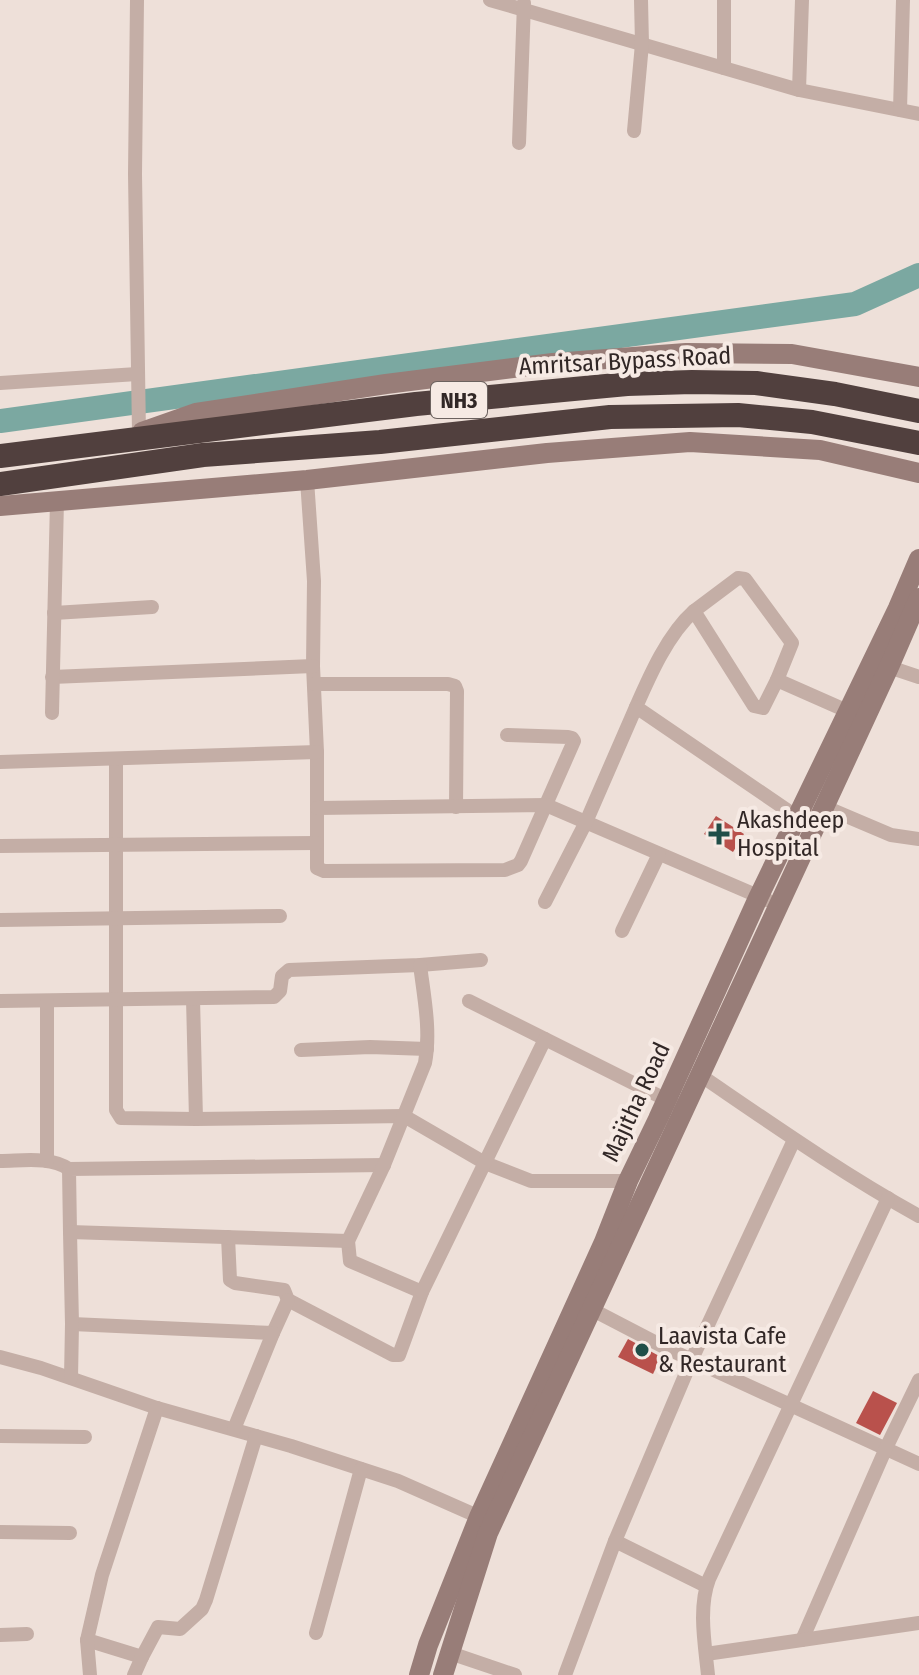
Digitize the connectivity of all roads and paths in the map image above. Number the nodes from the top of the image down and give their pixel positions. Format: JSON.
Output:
{"nodes":[{"id":1,"x":137,"y":0,"type":"edge"},
{"id":2,"x":490,"y":0,"type":"edge"},
{"id":3,"x":641,"y":0,"type":"edge"},
{"id":4,"x":724,"y":0,"type":"edge"},
{"id":5,"x":802,"y":0,"type":"edge"},
{"id":6,"x":903,"y":0,"type":"edge"},
{"id":7,"x":524,"y":4,"type":"edge"},
{"id":8,"x":642,"y":44,"type":"junction"},
{"id":9,"x":724,"y":68,"type":"junction"},
{"id":10,"x":799,"y":90,"type":"junction"},
{"id":11,"x":900,"y":110,"type":"junction"},
{"id":12,"x":919,"y":114,"type":"edge"},
{"id":13,"x":634,"y":131,"type":"dead end"},
{"id":14,"x":519,"y":143,"type":"dead end"},
{"id":15,"x":919,"y":377,"type":"edge"},
{"id":16,"x":137,"y":379,"type":"junction"},
{"id":17,"x":0,"y":383,"type":"edge"},
{"id":18,"x":919,"y":411,"type":"edge"},
{"id":19,"x":131,"y":430,"type":"junction"},
{"id":20,"x":919,"y":443,"type":"edge"},
{"id":21,"x":0,"y":456,"type":"edge"},
{"id":22,"x":919,"y":473,"type":"edge"},
{"id":23,"x":307,"y":480,"type":"junction"},
{"id":24,"x":0,"y":484,"type":"edge"},
{"id":25,"x":57,"y":501,"type":"junction"},
{"id":26,"x":0,"y":506,"type":"edge"},
{"id":27,"x":919,"y":559,"type":"edge"},
{"id":28,"x":919,"y":598,"type":"edge"},
{"id":29,"x":152,"y":607,"type":"dead end"},
{"id":30,"x":694,"y":611,"type":"junction"},
{"id":31,"x":54,"y":613,"type":"junction"},
{"id":32,"x":313,"y":666,"type":"junction"},
{"id":33,"x":889,"y":667,"type":"junction"},
{"id":34,"x":52,"y":677,"type":"junction"},
{"id":35,"x":919,"y":677,"type":"edge"},
{"id":36,"x":777,"y":680,"type":"junction"},
{"id":37,"x":314,"y":684,"type":"junction"},
{"id":38,"x":636,"y":707,"type":"junction"},
{"id":39,"x":52,"y":713,"type":"dead end"},
{"id":40,"x":856,"y":716,"type":"junction"},
{"id":41,"x":507,"y":735,"type":"dead end"},
{"id":42,"x":317,"y":752,"type":"junction"},
{"id":43,"x":116,"y":759,"type":"junction"},
{"id":44,"x":0,"y":762,"type":"edge"},
{"id":45,"x":546,"y":805,"type":"junction"},
{"id":46,"x":456,"y":807,"type":"junction"},
{"id":47,"x":825,"y":807,"type":"junction"},
{"id":48,"x":317,"y":808,"type":"junction"},
{"id":49,"x":586,"y":822,"type":"junction"},
{"id":50,"x":806,"y":824,"type":"junction"},
{"id":51,"x":919,"y":839,"type":"edge"},
{"id":52,"x":117,"y":843,"type":"junction"},
{"id":53,"x":317,"y":843,"type":"junction"},
{"id":54,"x":0,"y":846,"type":"edge"},
{"id":55,"x":659,"y":854,"type":"junction"},
{"id":56,"x":759,"y":896,"type":"junction"},
{"id":57,"x":545,"y":902,"type":"dead end"},
{"id":58,"x":779,"y":905,"type":"junction"},
{"id":59,"x":280,"y":916,"type":"dead end"},
{"id":60,"x":116,"y":918,"type":"junction"},
{"id":61,"x":0,"y":920,"type":"edge"},
{"id":62,"x":622,"y":931,"type":"dead end"},
{"id":63,"x":481,"y":960,"type":"dead end"},
{"id":64,"x":420,"y":965,"type":"junction"},
{"id":65,"x":117,"y":998,"type":"junction"},
{"id":66,"x":193,"y":999,"type":"junction"},
{"id":67,"x":0,"y":1001,"type":"edge"},
{"id":68,"x":47,"y":1001,"type":"junction"},
{"id":69,"x":469,"y":1001,"type":"dead end"},
{"id":70,"x":545,"y":1039,"type":"junction"},
{"id":71,"x":427,"y":1049,"type":"junction"},
{"id":72,"x":301,"y":1050,"type":"dead end"},
{"id":73,"x":700,"y":1075,"type":"junction"},
{"id":74,"x":676,"y":1104,"type":"junction"},
{"id":75,"x":404,"y":1116,"type":"junction"},
{"id":76,"x":196,"y":1119,"type":"junction"},
{"id":77,"x":794,"y":1140,"type":"junction"},
{"id":78,"x":0,"y":1161,"type":"edge"},
{"id":79,"x":47,"y":1161,"type":"junction"},
{"id":80,"x":485,"y":1163,"type":"junction"},
{"id":81,"x":384,"y":1165,"type":"junction"},
{"id":82,"x":69,"y":1169,"type":"junction"},
{"id":83,"x":628,"y":1181,"type":"junction"},
{"id":84,"x":888,"y":1198,"type":"junction"},
{"id":85,"x":919,"y":1216,"type":"edge"},
{"id":86,"x":70,"y":1232,"type":"junction"},
{"id":87,"x":228,"y":1237,"type":"junction"},
{"id":88,"x":348,"y":1241,"type":"junction"},
{"id":89,"x":422,"y":1292,"type":"junction"},
{"id":90,"x":288,"y":1300,"type":"junction"},
{"id":91,"x":591,"y":1309,"type":"junction"},
{"id":92,"x":72,"y":1324,"type":"junction"},
{"id":93,"x":273,"y":1333,"type":"junction"},
{"id":94,"x":0,"y":1357,"type":"edge"},
{"id":95,"x":692,"y":1359,"type":"junction"},
{"id":96,"x":71,"y":1378,"type":"junction"},
{"id":97,"x":919,"y":1380,"type":"edge"},
{"id":98,"x":791,"y":1404,"type":"junction"},
{"id":99,"x":157,"y":1408,"type":"junction"},
{"id":100,"x":234,"y":1429,"type":"junction"},
{"id":101,"x":0,"y":1436,"type":"edge"},
{"id":102,"x":256,"y":1436,"type":"junction"},
{"id":103,"x":85,"y":1437,"type":"dead end"},
{"id":104,"x":886,"y":1448,"type":"junction"},
{"id":105,"x":919,"y":1464,"type":"edge"},
{"id":106,"x":361,"y":1469,"type":"junction"},
{"id":107,"x":486,"y":1520,"type":"junction"},
{"id":108,"x":0,"y":1532,"type":"edge"},
{"id":109,"x":70,"y":1533,"type":"dead end"},
{"id":110,"x":615,"y":1541,"type":"junction"},
{"id":111,"x":706,"y":1586,"type":"junction"},
{"id":112,"x":919,"y":1623,"type":"edge"},
{"id":113,"x":316,"y":1633,"type":"dead end"},
{"id":114,"x":27,"y":1634,"type":"dead end"},
{"id":115,"x":0,"y":1635,"type":"edge"},
{"id":116,"x":87,"y":1640,"type":"junction"},
{"id":117,"x":802,"y":1640,"type":"junction"},
{"id":118,"x":450,"y":1653,"type":"junction"},
{"id":119,"x":706,"y":1654,"type":"junction"},
{"id":120,"x":142,"y":1657,"type":"junction"},
{"id":121,"x":90,"y":1675,"type":"edge"},
{"id":122,"x":134,"y":1675,"type":"edge"},
{"id":123,"x":419,"y":1675,"type":"edge"},
{"id":124,"x":443,"y":1675,"type":"edge"},
{"id":125,"x":515,"y":1675,"type":"edge"},
{"id":126,"x":565,"y":1675,"type":"edge"},
{"id":127,"x":708,"y":1675,"type":"edge"}],
"edges":[{"from":1,"to":16,"type":"street"},
{"from":2,"to":7,"type":"street"},
{"from":3,"to":8,"type":"street"},
{"from":4,"to":9,"type":"street"},
{"from":5,"to":10,"type":"street"},
{"from":6,"to":11,"type":"street"},
{"from":7,"to":8,"type":"street"},
{"from":7,"to":14,"type":"street"},
{"from":8,"to":9,"type":"street"},
{"from":8,"to":13,"type":"street"},
{"from":9,"to":10,"type":"street"},
{"from":10,"to":11,"type":"street"},
{"from":11,"to":12,"type":"street"},
{"from":15,"to":19,"type":"main road"},
{"from":16,"to":17,"type":"street"},
{"from":16,"to":19,"type":"street"},
{"from":18,"to":19,"type":"highway","name":"Amritsar Bypass Road","number":"NH3"},
{"from":19,"to":21,"type":"highway","name":"Amritsar Bypass Road","number":"NH3"},
{"from":20,"to":24,"type":"highway","number":"NH3"},
{"from":22,"to":23,"type":"main road"},
{"from":23,"to":25,"type":"main road"},
{"from":23,"to":32,"type":"street"},
{"from":25,"to":26,"type":"main road"},
{"from":25,"to":31,"type":"street"},
{"from":27,"to":40,"type":"main road","name":"Majitha Road"},
{"from":28,"to":33,"type":"main road","name":"Majitha Road"},
{"from":29,"to":31,"type":"street"},
{"from":30,"to":36,"type":"street"},
{"from":30,"to":36,"type":"street"},
{"from":30,"to":38,"type":"street"},
{"from":31,"to":34,"type":"street"},
{"from":32,"to":34,"type":"street"},
{"from":32,"to":37,"type":"street"},
{"from":33,"to":35,"type":"street"},
{"from":33,"to":40,"type":"main road","name":"Majitha Road"},
{"from":34,"to":39,"type":"street"},
{"from":36,"to":40,"type":"street"},
{"from":37,"to":42,"type":"street"},
{"from":37,"to":46,"type":"street"},
{"from":38,"to":49,"type":"street"},
{"from":38,"to":50,"type":"street"},
{"from":40,"to":47,"type":"main road","name":"Majitha Road"},
{"from":40,"to":50,"type":"main road","name":"Majitha Road"},
{"from":41,"to":45,"type":"street"},
{"from":42,"to":43,"type":"street"},
{"from":42,"to":48,"type":"street"},
{"from":43,"to":44,"type":"street"},
{"from":43,"to":52,"type":"street"},
{"from":45,"to":46,"type":"street"},
{"from":45,"to":49,"type":"street"},
{"from":45,"to":53,"type":"street"},
{"from":46,"to":48,"type":"street"},
{"from":47,"to":50,"type":"main road","name":"Majitha Road"},
{"from":47,"to":51,"type":"street"},
{"from":48,"to":53,"type":"street"},
{"from":49,"to":55,"type":"street"},
{"from":49,"to":57,"type":"street"},
{"from":50,"to":56,"type":"main road","name":"Majitha Road"},
{"from":50,"to":58,"type":"main road","name":"Majitha Road"},
{"from":52,"to":53,"type":"street"},
{"from":52,"to":54,"type":"street"},
{"from":52,"to":60,"type":"street"},
{"from":55,"to":56,"type":"street"},
{"from":55,"to":62,"type":"street"},
{"from":56,"to":58,"type":"street"},
{"from":56,"to":74,"type":"main road","name":"Majitha Road"},
{"from":58,"to":73,"type":"main road","name":"Majitha Road"},
{"from":59,"to":60,"type":"street"},
{"from":60,"to":61,"type":"street"},
{"from":60,"to":65,"type":"street"},
{"from":63,"to":64,"type":"street"},
{"from":64,"to":66,"type":"street"},
{"from":64,"to":71,"type":"street"},
{"from":65,"to":66,"type":"street"},
{"from":65,"to":68,"type":"street"},
{"from":65,"to":76,"type":"street"},
{"from":66,"to":76,"type":"street"},
{"from":67,"to":68,"type":"street"},
{"from":68,"to":79,"type":"street"},
{"from":69,"to":70,"type":"street"},
{"from":70,"to":74,"type":"street"},
{"from":70,"to":80,"type":"street"},
{"from":71,"to":72,"type":"street"},
{"from":71,"to":75,"type":"street"},
{"from":73,"to":74,"type":"main road","name":"Majitha Road"},
{"from":73,"to":77,"type":"street"},
{"from":74,"to":83,"type":"main road","name":"Majitha Road"},
{"from":74,"to":91,"type":"main road","name":"Majitha Road"},
{"from":75,"to":76,"type":"street"},
{"from":75,"to":80,"type":"street"},
{"from":75,"to":81,"type":"street"},
{"from":77,"to":84,"type":"street"},
{"from":77,"to":95,"type":"street"},
{"from":78,"to":79,"type":"street"},
{"from":79,"to":82,"type":"street"},
{"from":80,"to":83,"type":"street"},
{"from":80,"to":89,"type":"street"},
{"from":81,"to":82,"type":"street"},
{"from":81,"to":88,"type":"street"},
{"from":82,"to":86,"type":"street"},
{"from":83,"to":107,"type":"main road","name":"Majitha Road"},
{"from":84,"to":85,"type":"street"},
{"from":84,"to":98,"type":"street"},
{"from":86,"to":87,"type":"street"},
{"from":86,"to":92,"type":"street"},
{"from":87,"to":88,"type":"street"},
{"from":87,"to":90,"type":"street"},
{"from":88,"to":89,"type":"street"},
{"from":89,"to":90,"type":"street"},
{"from":90,"to":93,"type":"street"},
{"from":91,"to":95,"type":"street"},
{"from":91,"to":107,"type":"main road","name":"Majitha Road"},
{"from":92,"to":93,"type":"street"},
{"from":92,"to":96,"type":"street"},
{"from":93,"to":100,"type":"street"},
{"from":94,"to":96,"type":"street"},
{"from":95,"to":98,"type":"street"},
{"from":95,"to":110,"type":"street"},
{"from":96,"to":99,"type":"street"},
{"from":97,"to":104,"type":"street"},
{"from":98,"to":104,"type":"street"},
{"from":98,"to":111,"type":"street"},
{"from":99,"to":100,"type":"street"},
{"from":99,"to":116,"type":"street"},
{"from":100,"to":102,"type":"street"},
{"from":101,"to":103,"type":"street"},
{"from":102,"to":106,"type":"street"},
{"from":102,"to":120,"type":"street"},
{"from":104,"to":105,"type":"street"},
{"from":104,"to":117,"type":"street"},
{"from":106,"to":107,"type":"street"},
{"from":106,"to":113,"type":"street"},
{"from":107,"to":118,"type":"main road","name":"Majitha Road"},
{"from":107,"to":123,"type":"main road","name":"Majitha Road"},
{"from":108,"to":109,"type":"street"},
{"from":110,"to":111,"type":"street"},
{"from":110,"to":126,"type":"street"},
{"from":111,"to":119,"type":"street"},
{"from":112,"to":117,"type":"street"},
{"from":114,"to":115,"type":"street"},
{"from":116,"to":120,"type":"street"},
{"from":116,"to":121,"type":"street"},
{"from":117,"to":119,"type":"street"},
{"from":118,"to":124,"type":"main road","name":"Majitha Road"},
{"from":118,"to":125,"type":"street"},
{"from":119,"to":127,"type":"street"},
{"from":120,"to":122,"type":"street"}]}
